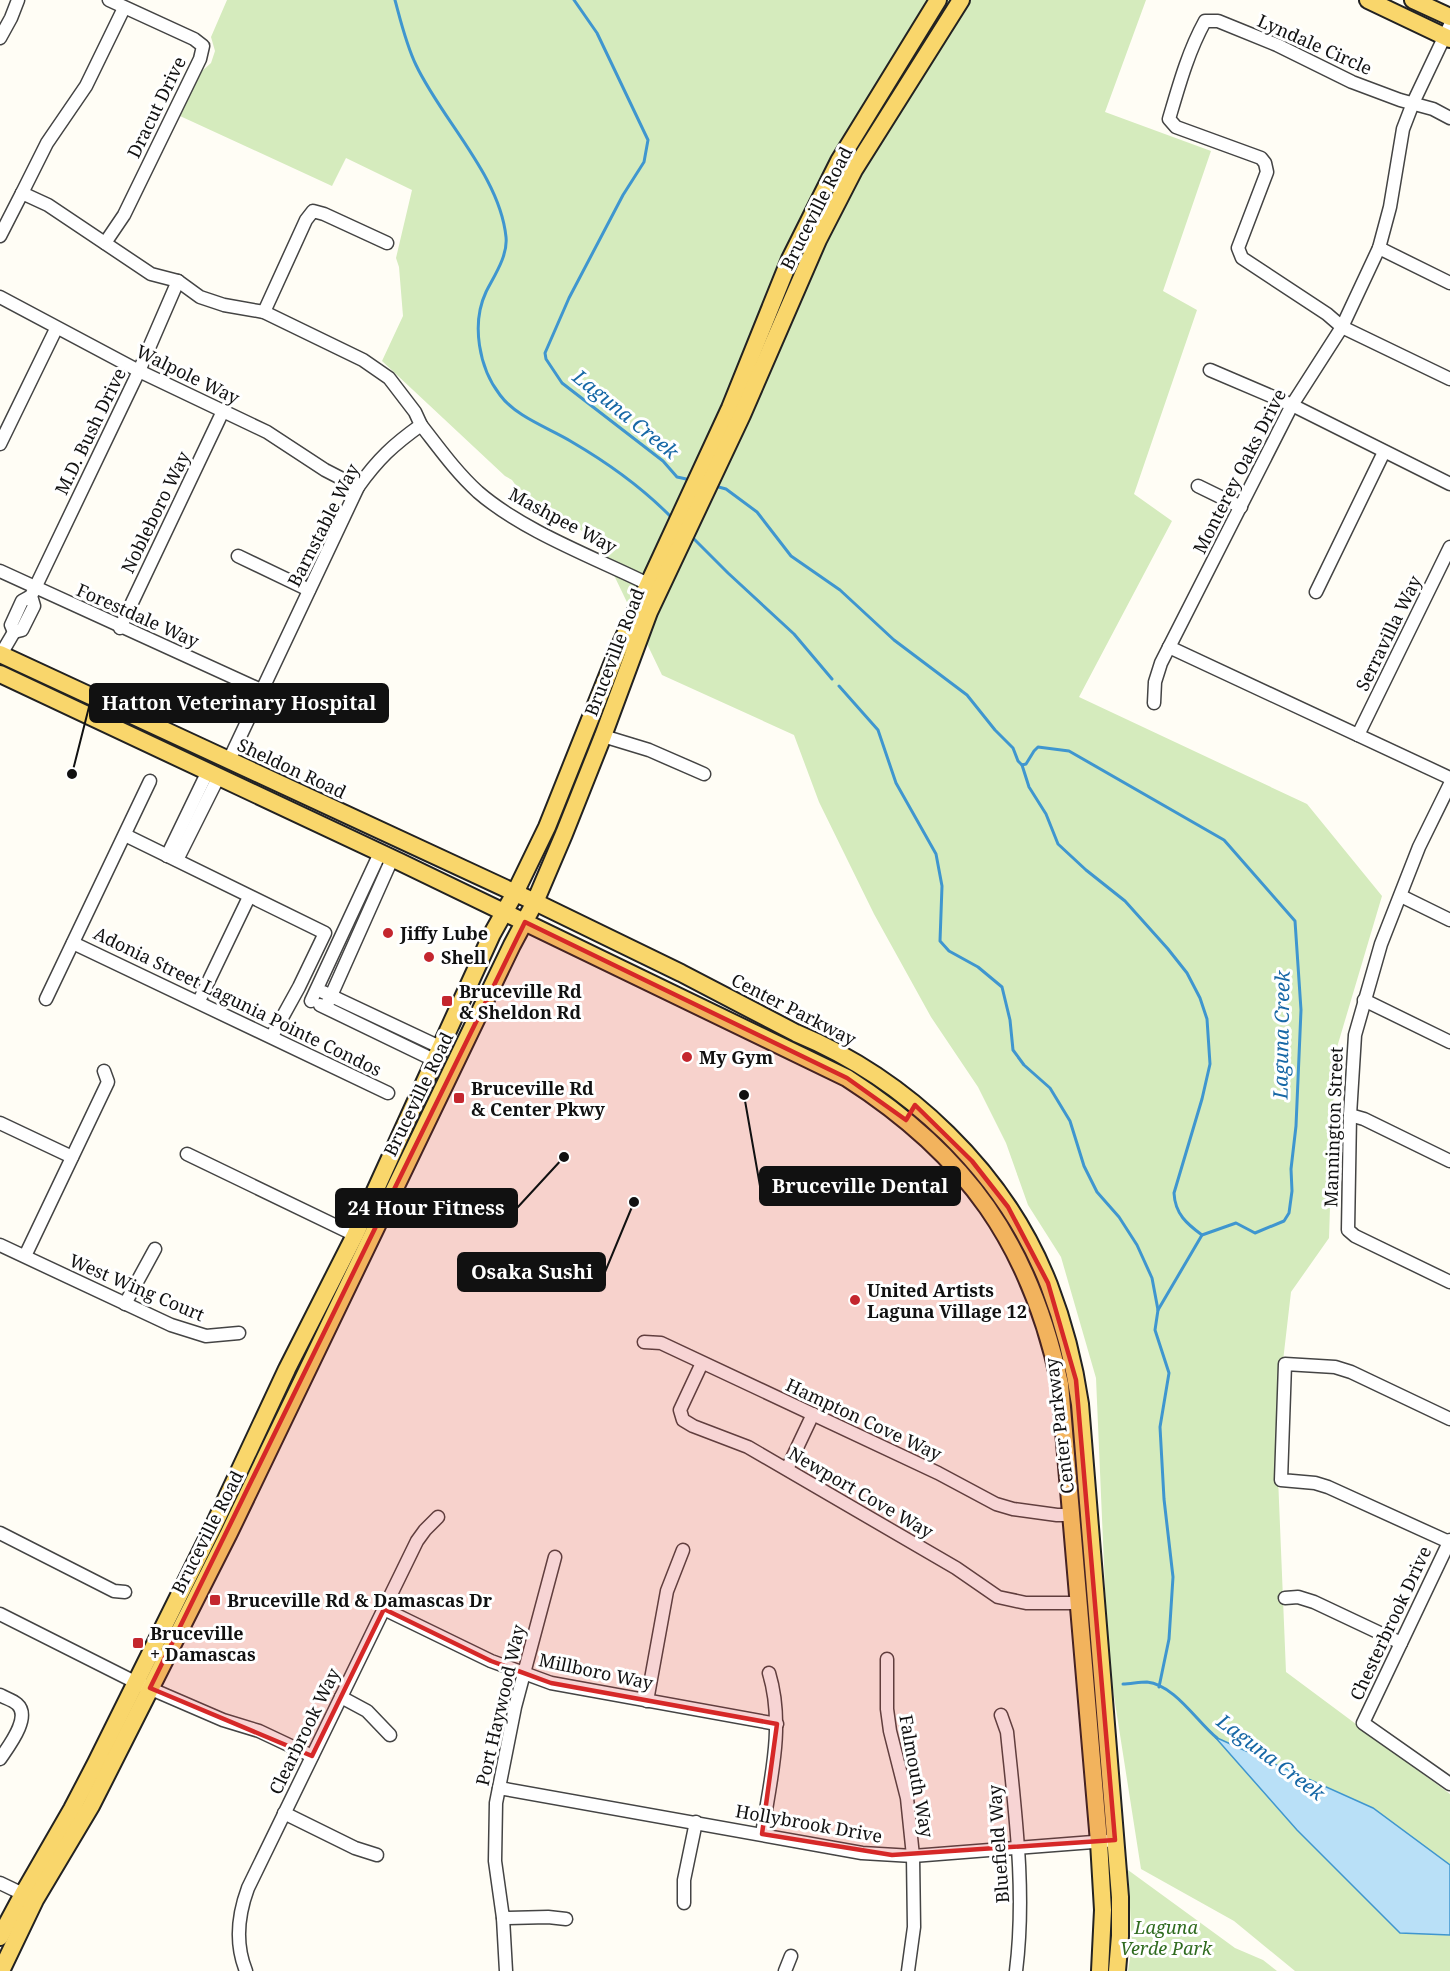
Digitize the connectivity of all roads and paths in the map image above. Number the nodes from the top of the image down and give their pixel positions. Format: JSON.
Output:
{"nodes":[{"id":1,"x":18,"y":0,"type":"edge"},
{"id":2,"x":109,"y":0,"type":"edge"},
{"id":3,"x":938,"y":0,"type":"edge"},
{"id":4,"x":961,"y":0,"type":"edge"},
{"id":5,"x":1368,"y":0,"type":"edge"},
{"id":6,"x":1413,"y":0,"type":"edge"},
{"id":7,"x":124,"y":8,"type":"junction"},
{"id":8,"x":1450,"y":16,"type":"edge"},
{"id":9,"x":1448,"y":34,"type":"edge"},
{"id":10,"x":0,"y":38,"type":"edge"},
{"id":11,"x":1413,"y":103,"type":"junction"},
{"id":12,"x":1450,"y":118,"type":"edge"},
{"id":13,"x":22,"y":192,"type":"junction"},
{"id":14,"x":0,"y":236,"type":"edge"},
{"id":15,"x":105,"y":243,"type":"junction"},
{"id":16,"x":387,"y":243,"type":"dead end"},
{"id":17,"x":1379,"y":248,"type":"junction"},
{"id":18,"x":178,"y":281,"type":"junction"},
{"id":19,"x":1450,"y":283,"type":"edge"},
{"id":20,"x":0,"y":297,"type":"edge"},
{"id":21,"x":264,"y":312,"type":"junction"},
{"id":22,"x":1342,"y":327,"type":"junction"},
{"id":23,"x":56,"y":329,"type":"junction"},
{"id":24,"x":1210,"y":370,"type":"dead end"},
{"id":25,"x":139,"y":371,"type":"junction"},
{"id":26,"x":1450,"y":379,"type":"edge"},
{"id":27,"x":1292,"y":405,"type":"junction"},
{"id":28,"x":224,"y":411,"type":"junction"},
{"id":29,"x":421,"y":425,"type":"junction"},
{"id":30,"x":0,"y":444,"type":"edge"},
{"id":31,"x":1384,"y":452,"type":"junction"},
{"id":32,"x":710,"y":468,"type":"junction"},
{"id":33,"x":1450,"y":484,"type":"edge"},
{"id":34,"x":1198,"y":486,"type":"dead end"},
{"id":35,"x":358,"y":487,"type":"junction"},
{"id":36,"x":1241,"y":507,"type":"junction"},
{"id":37,"x":1450,"y":547,"type":"edge"},
{"id":38,"x":238,"y":556,"type":"dead end"},
{"id":39,"x":665,"y":561,"type":"junction"},
{"id":40,"x":0,"y":571,"type":"edge"},
{"id":41,"x":648,"y":584,"type":"junction"},
{"id":42,"x":309,"y":590,"type":"junction"},
{"id":43,"x":33,"y":592,"type":"junction"},
{"id":44,"x":1316,"y":592,"type":"dead end"},
{"id":45,"x":120,"y":628,"type":"junction"},
{"id":46,"x":1169,"y":647,"type":"junction"},
{"id":47,"x":0,"y":655,"type":"edge"},
{"id":48,"x":0,"y":674,"type":"edge"},
{"id":49,"x":261,"y":690,"type":"junction"},
{"id":50,"x":1155,"y":703,"type":"dead end"},
{"id":51,"x":1358,"y":735,"type":"junction"},
{"id":52,"x":603,"y":736,"type":"junction"},
{"id":53,"x":229,"y":760,"type":"junction"},
{"id":54,"x":214,"y":773,"type":"junction"},
{"id":55,"x":704,"y":774,"type":"dead end"},
{"id":56,"x":1450,"y":778,"type":"edge"},
{"id":57,"x":150,"y":781,"type":"dead end"},
{"id":58,"x":1450,"y":784,"type":"edge"},
{"id":59,"x":124,"y":835,"type":"junction"},
{"id":60,"x":386,"y":856,"type":"junction"},
{"id":61,"x":172,"y":858,"type":"junction"},
{"id":62,"x":515,"y":893,"type":"junction"},
{"id":63,"x":1401,"y":896,"type":"junction"},
{"id":64,"x":249,"y":897,"type":"junction"},
{"id":65,"x":535,"y":902,"type":"junction"},
{"id":66,"x":504,"y":913,"type":"junction"},
{"id":67,"x":1450,"y":920,"type":"edge"},
{"id":68,"x":525,"y":922,"type":"junction"},
{"id":69,"x":73,"y":943,"type":"junction"},
{"id":70,"x":299,"y":987,"type":"junction"},
{"id":71,"x":314,"y":995,"type":"junction"},
{"id":72,"x":331,"y":995,"type":"junction"},
{"id":73,"x":46,"y":999,"type":"dead end"},
{"id":74,"x":1364,"y":1000,"type":"junction"},
{"id":75,"x":199,"y":1001,"type":"junction"},
{"id":76,"x":326,"y":1008,"type":"junction"},
{"id":77,"x":730,"y":1021,"type":"junction"},
{"id":78,"x":796,"y":1033,"type":"junction"},
{"id":79,"x":272,"y":1036,"type":"junction"},
{"id":80,"x":1450,"y":1042,"type":"edge"},
{"id":81,"x":439,"y":1054,"type":"junction"},
{"id":82,"x":104,"y":1071,"type":"dead end"},
{"id":83,"x":428,"y":1077,"type":"junction"},
{"id":84,"x":388,"y":1092,"type":"dead end"},
{"id":85,"x":909,"y":1100,"type":"junction"},
{"id":86,"x":892,"y":1110,"type":"junction"},
{"id":87,"x":1350,"y":1115,"type":"junction"},
{"id":88,"x":906,"y":1120,"type":"junction"},
{"id":89,"x":0,"y":1123,"type":"edge"},
{"id":90,"x":188,"y":1154,"type":"dead end"},
{"id":91,"x":72,"y":1157,"type":"junction"},
{"id":92,"x":1450,"y":1161,"type":"edge"},
{"id":93,"x":406,"y":1166,"type":"junction"},
{"id":94,"x":355,"y":1235,"type":"junction"},
{"id":95,"x":0,"y":1245,"type":"edge"},
{"id":96,"x":155,"y":1249,"type":"dead end"},
{"id":97,"x":25,"y":1256,"type":"junction"},
{"id":98,"x":1450,"y":1282,"type":"edge"},
{"id":99,"x":125,"y":1304,"type":"junction"},
{"id":100,"x":239,"y":1333,"type":"dead end"},
{"id":101,"x":644,"y":1342,"type":"dead end"},
{"id":102,"x":702,"y":1363,"type":"junction"},
{"id":103,"x":813,"y":1414,"type":"junction"},
{"id":104,"x":1450,"y":1419,"type":"edge"},
{"id":105,"x":787,"y":1469,"type":"junction"},
{"id":106,"x":1072,"y":1515,"type":"junction"},
{"id":107,"x":438,"y":1517,"type":"dead end"},
{"id":108,"x":0,"y":1533,"type":"edge"},
{"id":109,"x":1449,"y":1541,"type":"edge"},
{"id":110,"x":683,"y":1550,"type":"dead end"},
{"id":111,"x":555,"y":1557,"type":"dead end"},
{"id":112,"x":125,"y":1592,"type":"dead end"},
{"id":113,"x":1285,"y":1598,"type":"dead end"},
{"id":114,"x":1080,"y":1603,"type":"junction"},
{"id":115,"x":384,"y":1609,"type":"junction"},
{"id":116,"x":0,"y":1614,"type":"edge"},
{"id":117,"x":1401,"y":1644,"type":"junction"},
{"id":118,"x":887,"y":1659,"type":"dead end"},
{"id":119,"x":768,"y":1673,"type":"dead end"},
{"id":120,"x":523,"y":1674,"type":"junction"},
{"id":121,"x":143,"y":1685,"type":"junction"},
{"id":122,"x":0,"y":1695,"type":"edge"},
{"id":123,"x":341,"y":1696,"type":"junction"},
{"id":124,"x":647,"y":1701,"type":"junction"},
{"id":125,"x":1001,"y":1715,"type":"dead end"},
{"id":126,"x":777,"y":1724,"type":"junction"},
{"id":127,"x":390,"y":1735,"type":"dead end"},
{"id":128,"x":312,"y":1756,"type":"junction"},
{"id":129,"x":0,"y":1759,"type":"edge"},
{"id":130,"x":1450,"y":1784,"type":"edge"},
{"id":131,"x":499,"y":1788,"type":"junction"},
{"id":132,"x":284,"y":1813,"type":"junction"},
{"id":133,"x":696,"y":1822,"type":"junction"},
{"id":134,"x":762,"y":1834,"type":"junction"},
{"id":135,"x":1107,"y":1841,"type":"junction"},
{"id":136,"x":1019,"y":1848,"type":"junction"},
{"id":137,"x":377,"y":1855,"type":"dead end"},
{"id":138,"x":913,"y":1856,"type":"junction"},
{"id":139,"x":0,"y":1883,"type":"edge"},
{"id":140,"x":23,"y":1894,"type":"junction"},
{"id":141,"x":684,"y":1903,"type":"dead end"},
{"id":142,"x":503,"y":1918,"type":"junction"},
{"id":143,"x":566,"y":1919,"type":"dead end"},
{"id":144,"x":0,"y":1937,"type":"edge"},
{"id":145,"x":791,"y":1956,"type":"dead end"},
{"id":146,"x":244,"y":1970,"type":"edge"},
{"id":147,"x":1,"y":1971,"type":"edge"},
{"id":148,"x":506,"y":1971,"type":"edge"},
{"id":149,"x":784,"y":1971,"type":"edge"},
{"id":150,"x":908,"y":1971,"type":"edge"},
{"id":151,"x":1016,"y":1971,"type":"edge"},
{"id":152,"x":1100,"y":1971,"type":"edge"},
{"id":153,"x":1117,"y":1971,"type":"edge"}],
"edges":[{"from":1,"to":10,"type":"street"},
{"from":2,"to":7,"type":"street","name":"Dracut Drive"},
{"from":3,"to":32,"type":"main road","name":"Bruceville Road"},
{"from":4,"to":32,"type":"main road","name":"Bruceville Road"},
{"from":5,"to":9,"type":"main road"},
{"from":6,"to":8,"type":"main road"},
{"from":7,"to":13,"type":"street"},
{"from":7,"to":15,"type":"street","name":"Dracut Drive"},
{"from":9,"to":11,"type":"street","name":"Monterey Oaks Drive"},
{"from":11,"to":12,"type":"street"},
{"from":11,"to":17,"type":"street","name":"Monterey Oaks Drive"},
{"from":11,"to":22,"type":"street","name":"Lyndale Circle"},
{"from":13,"to":14,"type":"street"},
{"from":13,"to":15,"type":"street"},
{"from":15,"to":18,"type":"street"},
{"from":16,"to":21,"type":"street"},
{"from":17,"to":19,"type":"street"},
{"from":17,"to":22,"type":"street","name":"Monterey Oaks Drive"},
{"from":18,"to":21,"type":"street"},
{"from":18,"to":25,"type":"street","name":"M.D. Bush Drive"},
{"from":20,"to":23,"type":"street","name":"Walpole Way"},
{"from":21,"to":29,"type":"street"},
{"from":22,"to":26,"type":"street"},
{"from":22,"to":27,"type":"street","name":"Monterey Oaks Drive"},
{"from":23,"to":25,"type":"street","name":"Walpole Way"},
{"from":23,"to":30,"type":"street"},
{"from":24,"to":27,"type":"street"},
{"from":25,"to":28,"type":"street","name":"Walpole Way"},
{"from":25,"to":43,"type":"street","name":"M.D. Bush Drive"},
{"from":27,"to":31,"type":"street"},
{"from":27,"to":36,"type":"street","name":"Monterey Oaks Drive"},
{"from":28,"to":35,"type":"street","name":"Walpole Way"},
{"from":28,"to":45,"type":"street","name":"Nobleboro Way"},
{"from":29,"to":35,"type":"street","name":"Barnstable Way"},
{"from":29,"to":41,"type":"street","name":"Mashpee Way"},
{"from":31,"to":33,"type":"street"},
{"from":31,"to":44,"type":"street"},
{"from":32,"to":39,"type":"main road","name":"Bruceville Road"},
{"from":34,"to":36,"type":"street"},
{"from":35,"to":42,"type":"street","name":"Barnstable Way"},
{"from":36,"to":46,"type":"street","name":"Monterey Oaks Drive"},
{"from":37,"to":51,"type":"street","name":"Serravilla Way"},
{"from":38,"to":42,"type":"street"},
{"from":39,"to":41,"type":"main road","name":"Bruceville Road"},
{"from":39,"to":52,"type":"main road","name":"Bruceville Road"},
{"from":40,"to":43,"type":"street","name":"Forestdale Way"},
{"from":41,"to":62,"type":"main road","name":"Bruceville Road"},
{"from":42,"to":49,"type":"street","name":"Barnstable Way"},
{"from":43,"to":45,"type":"street","name":"Forestdale Way"},
{"from":43,"to":47,"type":"street","name":"M.D. Bush Drive"},
{"from":45,"to":49,"type":"street","name":"Forestdale Way"},
{"from":46,"to":50,"type":"street","name":"Monterey Oaks Drive"},
{"from":46,"to":51,"type":"street"},
{"from":47,"to":53,"type":"main road","name":"Sheldon Road"},
{"from":48,"to":54,"type":"main road"},
{"from":49,"to":53,"type":"street","name":"Barnstable Way"},
{"from":51,"to":56,"type":"street"},
{"from":52,"to":55,"type":"street"},
{"from":52,"to":65,"type":"main road","name":"Bruceville Road"},
{"from":53,"to":62,"type":"main road","name":"Sheldon Road"},
{"from":54,"to":60,"type":"main road"},
{"from":54,"to":61,"type":"street"},
{"from":57,"to":59,"type":"street"},
{"from":58,"to":63,"type":"street","name":"Mannington Street"},
{"from":59,"to":61,"type":"street"},
{"from":59,"to":69,"type":"street"},
{"from":60,"to":66,"type":"main road"},
{"from":60,"to":71,"type":"street"},
{"from":60,"to":72,"type":"street"},
{"from":61,"to":64,"type":"street"},
{"from":62,"to":65,"type":"main road","name":"Sheldon Road"},
{"from":62,"to":66,"type":"main road","name":"Bruceville Road"},
{"from":63,"to":67,"type":"street"},
{"from":63,"to":74,"type":"street","name":"Mannington Street"},
{"from":64,"to":70,"type":"street"},
{"from":64,"to":75,"type":"street"},
{"from":65,"to":68,"type":"main road","name":"Bruceville Road"},
{"from":65,"to":78,"type":"main road","name":"Center Parkway"},
{"from":66,"to":68,"type":"main road"},
{"from":66,"to":81,"type":"main road","name":"Bruceville Road"},
{"from":68,"to":77,"type":"main road","name":"Center Parkway"},
{"from":68,"to":93,"type":"main road","name":"Bruceville Road"},
{"from":69,"to":73,"type":"street"},
{"from":69,"to":75,"type":"street","name":"Adonia Street Lagunia Pointe Condos"},
{"from":70,"to":71,"type":"street"},
{"from":70,"to":79,"type":"street"},
{"from":71,"to":72,"type":"street"},
{"from":71,"to":76,"type":"street"},
{"from":72,"to":76,"type":"street"},
{"from":72,"to":81,"type":"street"},
{"from":74,"to":80,"type":"street"},
{"from":74,"to":87,"type":"street","name":"Mannington Street"},
{"from":75,"to":79,"type":"street","name":"Adonia Street Lagunia Pointe Condos"},
{"from":76,"to":81,"type":"street"},
{"from":77,"to":78,"type":"main road"},
{"from":77,"to":86,"type":"main road","name":"Center Parkway"},
{"from":78,"to":85,"type":"main road","name":"Center Parkway"},
{"from":79,"to":84,"type":"street","name":"Adonia Street Lagunia Pointe Condos"},
{"from":81,"to":83,"type":"main road","name":"Bruceville Road"},
{"from":82,"to":91,"type":"street"},
{"from":83,"to":93,"type":"main road"},
{"from":83,"to":94,"type":"main road","name":"Bruceville Road"},
{"from":85,"to":86,"type":"street"},
{"from":85,"to":88,"type":"street"},
{"from":85,"to":135,"type":"main road","name":"Center Parkway"},
{"from":86,"to":88,"type":"main road","name":"Center Parkway"},
{"from":87,"to":92,"type":"street"},
{"from":87,"to":98,"type":"street","name":"Mannington Street"},
{"from":88,"to":106,"type":"main road","name":"Center Parkway"},
{"from":89,"to":91,"type":"street"},
{"from":90,"to":94,"type":"street"},
{"from":91,"to":97,"type":"street"},
{"from":93,"to":121,"type":"main road","name":"Bruceville Road"},
{"from":94,"to":121,"type":"main road","name":"Bruceville Road"},
{"from":95,"to":97,"type":"street","name":"West Wing Court"},
{"from":96,"to":99,"type":"street"},
{"from":97,"to":99,"type":"street","name":"West Wing Court"},
{"from":99,"to":100,"type":"street","name":"West Wing Court"},
{"from":101,"to":102,"type":"street","name":"Hampton Cove Way"},
{"from":102,"to":103,"type":"street","name":"Hampton Cove Way"},
{"from":102,"to":105,"type":"street","name":"Newport Cove Way"},
{"from":103,"to":105,"type":"street"},
{"from":103,"to":106,"type":"street","name":"Hampton Cove Way"},
{"from":104,"to":109,"type":"street"},
{"from":105,"to":114,"type":"street","name":"Newport Cove Way"},
{"from":106,"to":114,"type":"main road","name":"Center Parkway"},
{"from":107,"to":115,"type":"street","name":"Clearbrook Way"},
{"from":108,"to":112,"type":"street"},
{"from":109,"to":117,"type":"street","name":"Chesterbrook Drive"},
{"from":110,"to":124,"type":"street"},
{"from":111,"to":120,"type":"street","name":"Port Haywood Way"},
{"from":113,"to":117,"type":"street"},
{"from":114,"to":135,"type":"main road","name":"Center Parkway"},
{"from":115,"to":120,"type":"street","name":"Millboro Way"},
{"from":115,"to":123,"type":"street","name":"Clearbrook Way"},
{"from":116,"to":121,"type":"street"},
{"from":117,"to":130,"type":"street","name":"Chesterbrook Drive"},
{"from":118,"to":138,"type":"street","name":"Falmouth Way"},
{"from":119,"to":126,"type":"street"},
{"from":120,"to":124,"type":"street","name":"Millboro Way"},
{"from":120,"to":131,"type":"street","name":"Port Haywood Way"},
{"from":121,"to":128,"type":"street"},
{"from":121,"to":140,"type":"main road","name":"Bruceville Road"},
{"from":121,"to":147,"type":"main road","name":"Bruceville Road"},
{"from":122,"to":129,"type":"street"},
{"from":123,"to":127,"type":"street"},
{"from":123,"to":128,"type":"street","name":"Clearbrook Way"},
{"from":124,"to":126,"type":"street","name":"Millboro Way"},
{"from":125,"to":136,"type":"street","name":"Bluefield Way"},
{"from":126,"to":134,"type":"street"},
{"from":128,"to":132,"type":"street","name":"Clearbrook Way"},
{"from":131,"to":133,"type":"street","name":"Hollybrook Drive"},
{"from":131,"to":142,"type":"street","name":"Port Haywood Way"},
{"from":132,"to":137,"type":"street"},
{"from":132,"to":146,"type":"street","name":"Clearbrook Way"},
{"from":133,"to":134,"type":"street","name":"Hollybrook Drive"},
{"from":133,"to":141,"type":"street"},
{"from":134,"to":138,"type":"street","name":"Hollybrook Drive"},
{"from":135,"to":136,"type":"street","name":"Hollybrook Drive"},
{"from":135,"to":152,"type":"main road","name":"Center Parkway"},
{"from":135,"to":153,"type":"main road","name":"Center Parkway"},
{"from":136,"to":138,"type":"street","name":"Hollybrook Drive"},
{"from":136,"to":151,"type":"street","name":"Bluefield Way"},
{"from":138,"to":150,"type":"street","name":"Falmouth Way"},
{"from":139,"to":140,"type":"street"},
{"from":140,"to":144,"type":"main road","name":"Bruceville Road"},
{"from":142,"to":143,"type":"street"},
{"from":142,"to":148,"type":"street","name":"Port Haywood Way"},
{"from":145,"to":149,"type":"street"}]}
